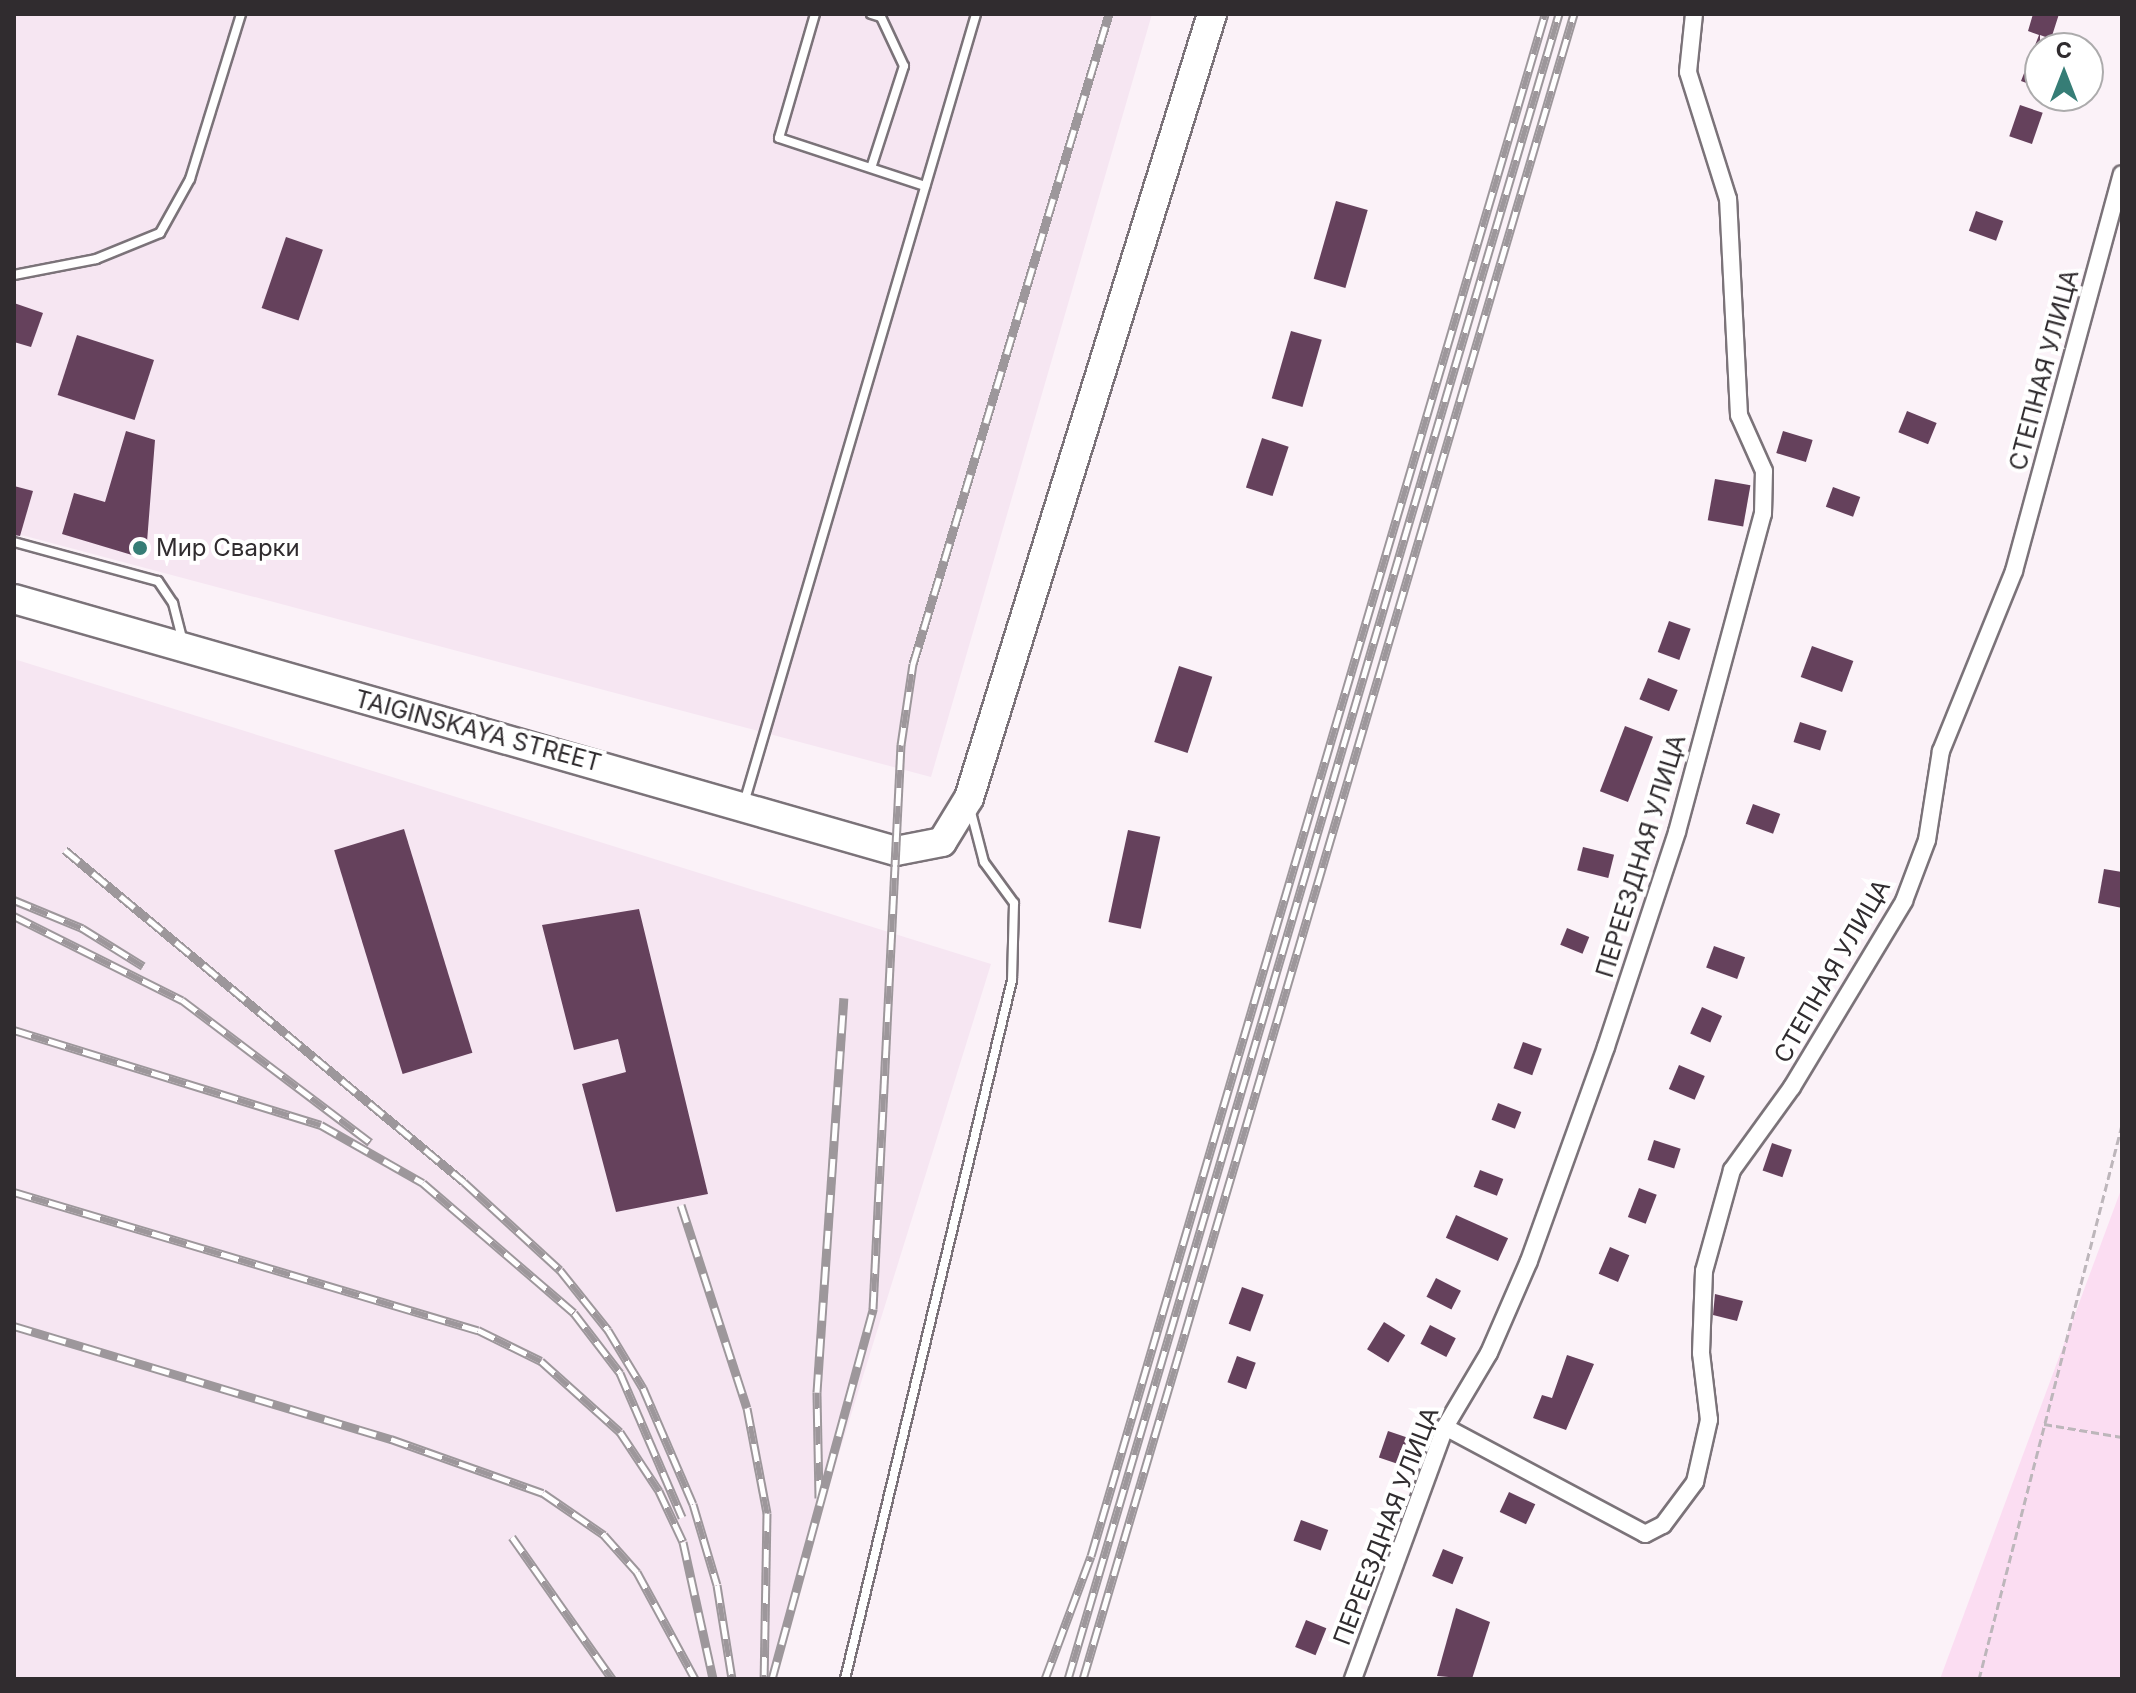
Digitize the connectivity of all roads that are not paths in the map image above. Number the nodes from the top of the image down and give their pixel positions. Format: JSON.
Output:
{"nodes":[{"id":1,"x":241,"y":14,"type":"edge"},
{"id":2,"x":815,"y":14,"type":"edge"},
{"id":3,"x":871,"y":14,"type":"edge"},
{"id":4,"x":976,"y":14,"type":"edge"},
{"id":5,"x":1212,"y":14,"type":"edge"},
{"id":6,"x":1694,"y":14,"type":"edge"},
{"id":7,"x":871,"y":168,"type":"junction"},
{"id":8,"x":2122,"y":174,"type":"edge"},
{"id":9,"x":925,"y":186,"type":"junction"},
{"id":10,"x":14,"y":275,"type":"edge"},
{"id":11,"x":14,"y":542,"type":"edge"},
{"id":12,"x":14,"y":599,"type":"edge"},
{"id":13,"x":185,"y":651,"type":"junction"},
{"id":14,"x":969,"y":798,"type":"junction"},
{"id":15,"x":744,"y":803,"type":"junction"},
{"id":16,"x":1445,"y":1427,"type":"junction"},
{"id":17,"x":845,"y":1679,"type":"edge"},
{"id":18,"x":1353,"y":1679,"type":"edge"}],
"edges":[{"from":1,"to":10,"type":"lane"},
{"from":2,"to":7,"type":"lane"},
{"from":3,"to":7,"type":"lane"},
{"from":4,"to":9,"type":"lane"},
{"from":5,"to":14,"type":"highway"},
{"from":6,"to":16,"type":"street","name":"ПЕРЕЕЗДНАЯ УЛИЦА"},
{"from":7,"to":9,"type":"lane"},
{"from":8,"to":16,"type":"street","name":"СТЕПНАЯ УЛИЦА"},
{"from":9,"to":15,"type":"lane"},
{"from":11,"to":13,"type":"lane"},
{"from":12,"to":13,"type":"highway","name":"TAIGINSKAYA STREET"},
{"from":13,"to":15,"type":"highway","name":"TAIGINSKAYA STREET"},
{"from":14,"to":15,"type":"highway","name":"TAIGINSKAYA STREET"},
{"from":14,"to":17,"type":"lane"},
{"from":16,"to":18,"type":"street","name":"ПЕРЕЕЗДНАЯ УЛИЦА"}]}
